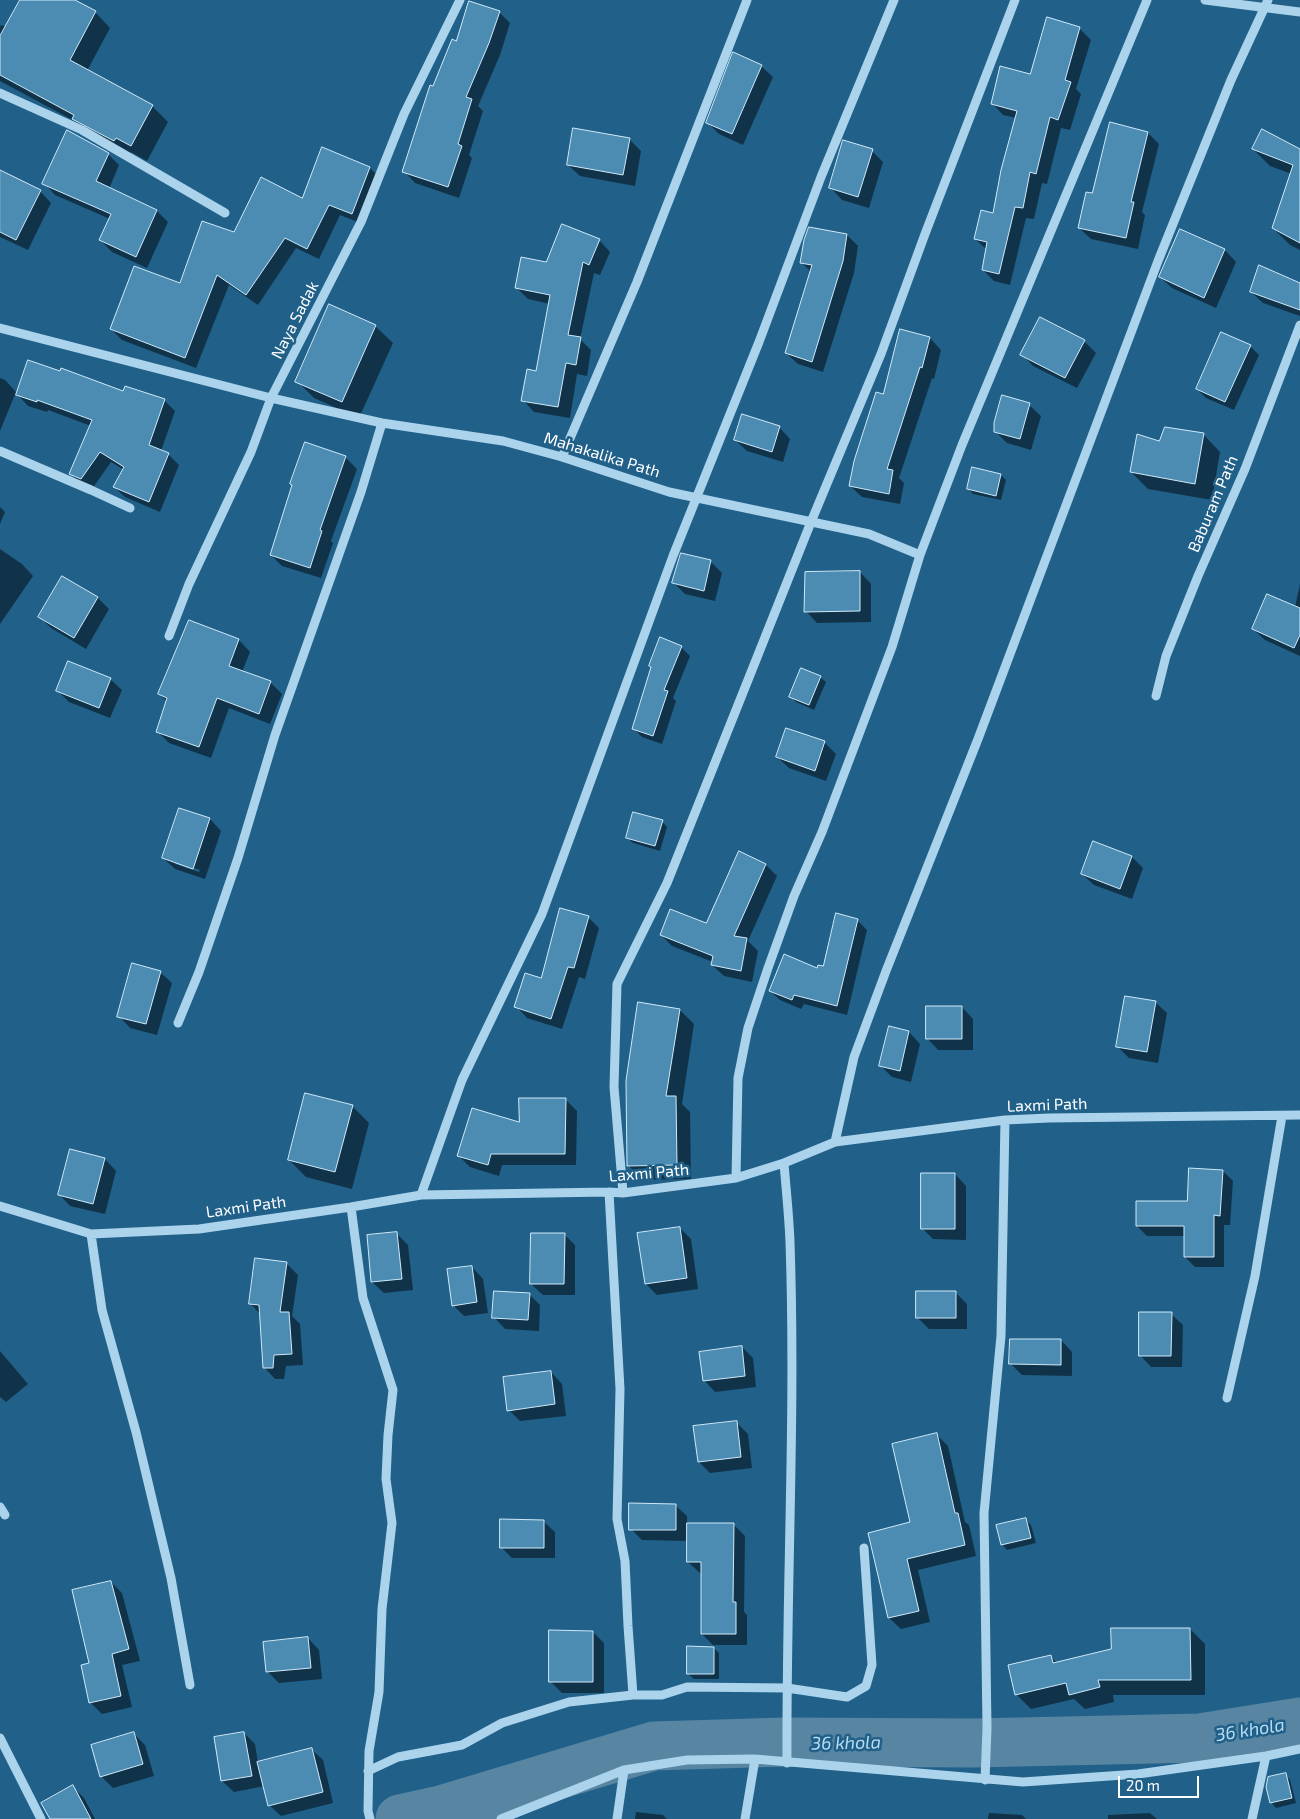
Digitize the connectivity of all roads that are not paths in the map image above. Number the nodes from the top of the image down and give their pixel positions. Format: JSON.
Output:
{"nodes":[{"id":1,"x":460,"y":0,"type":"edge"},
{"id":2,"x":747,"y":0,"type":"edge"},
{"id":3,"x":894,"y":0,"type":"edge"},
{"id":4,"x":1015,"y":0,"type":"edge"},
{"id":5,"x":1147,"y":0,"type":"edge"},
{"id":6,"x":1206,"y":0,"type":"edge"},
{"id":7,"x":1267,"y":4,"type":"edge"},
{"id":8,"x":1300,"y":12,"type":"edge"},
{"id":9,"x":0,"y":94,"type":"edge"},
{"id":10,"x":225,"y":213,"type":"dead end"},
{"id":11,"x":1300,"y":325,"type":"edge"},
{"id":12,"x":0,"y":328,"type":"edge"},
{"id":13,"x":272,"y":398,"type":"junction"},
{"id":14,"x":382,"y":423,"type":"junction"},
{"id":15,"x":0,"y":451,"type":"edge"},
{"id":16,"x":562,"y":457,"type":"junction"},
{"id":17,"x":697,"y":496,"type":"junction"},
{"id":18,"x":130,"y":508,"type":"dead end"},
{"id":19,"x":811,"y":522,"type":"junction"},
{"id":20,"x":920,"y":555,"type":"junction"},
{"id":21,"x":169,"y":636,"type":"dead end"},
{"id":22,"x":1156,"y":696,"type":"dead end"},
{"id":23,"x":178,"y":1023,"type":"dead end"},
{"id":24,"x":1282,"y":1116,"type":"junction"},
{"id":25,"x":1300,"y":1116,"type":"edge"},
{"id":26,"x":1005,"y":1120,"type":"junction"},
{"id":27,"x":835,"y":1142,"type":"junction"},
{"id":28,"x":784,"y":1163,"type":"junction"},
{"id":29,"x":736,"y":1178,"type":"junction"},
{"id":30,"x":610,"y":1192,"type":"junction"},
{"id":31,"x":623,"y":1193,"type":"junction"},
{"id":32,"x":421,"y":1195,"type":"junction"},
{"id":33,"x":0,"y":1206,"type":"edge"},
{"id":34,"x":351,"y":1207,"type":"junction"},
{"id":35,"x":91,"y":1234,"type":"junction"},
{"id":36,"x":1227,"y":1398,"type":"dead end"},
{"id":37,"x":864,"y":1548,"type":"dead end"},
{"id":38,"x":190,"y":1685,"type":"dead end"},
{"id":39,"x":787,"y":1692,"type":"junction"},
{"id":40,"x":633,"y":1695,"type":"junction"},
{"id":41,"x":0,"y":1738,"type":"edge"},
{"id":42,"x":1300,"y":1749,"type":"edge"},
{"id":43,"x":1266,"y":1756,"type":"junction"},
{"id":44,"x":755,"y":1759,"type":"junction"},
{"id":45,"x":787,"y":1763,"type":"junction"},
{"id":46,"x":368,"y":1770,"type":"junction"},
{"id":47,"x":624,"y":1770,"type":"junction"},
{"id":48,"x":985,"y":1780,"type":"junction"},
{"id":49,"x":369,"y":1815,"type":"edge"},
{"id":50,"x":41,"y":1819,"type":"edge"},
{"id":51,"x":501,"y":1819,"type":"edge"},
{"id":52,"x":617,"y":1819,"type":"edge"},
{"id":53,"x":746,"y":1819,"type":"edge"},
{"id":54,"x":1252,"y":1819,"type":"edge"}],
"edges":[{"from":1,"to":13,"type":"street","name":"Naya Sadak"},
{"from":2,"to":16,"type":"street"},
{"from":3,"to":17,"type":"street"},
{"from":4,"to":19,"type":"street"},
{"from":5,"to":20,"type":"street"},
{"from":6,"to":7,"type":"street"},
{"from":7,"to":8,"type":"street"},
{"from":7,"to":27,"type":"street"},
{"from":9,"to":10,"type":"street"},
{"from":11,"to":22,"type":"street","name":"Baburam Path"},
{"from":12,"to":13,"type":"street"},
{"from":13,"to":14,"type":"street","name":"Mahakalika Path"},
{"from":13,"to":21,"type":"street","name":"Naya Sadak"},
{"from":14,"to":16,"type":"street","name":"Mahakalika Path"},
{"from":14,"to":23,"type":"street"},
{"from":15,"to":18,"type":"street"},
{"from":16,"to":17,"type":"street","name":"Mahakalika Path"},
{"from":17,"to":19,"type":"street","name":"Mahakalika Path"},
{"from":17,"to":32,"type":"street"},
{"from":19,"to":20,"type":"street","name":"Mahakalika Path"},
{"from":19,"to":31,"type":"street"},
{"from":20,"to":29,"type":"street"},
{"from":24,"to":25,"type":"street","name":"Laxmi Path"},
{"from":24,"to":26,"type":"street","name":"Laxmi Path"},
{"from":24,"to":36,"type":"street"},
{"from":26,"to":27,"type":"street","name":"Laxmi Path"},
{"from":26,"to":48,"type":"street"},
{"from":27,"to":28,"type":"street","name":"Laxmi Path"},
{"from":28,"to":29,"type":"street","name":"Laxmi Path"},
{"from":28,"to":39,"type":"street"},
{"from":29,"to":31,"type":"street","name":"Laxmi Path"},
{"from":30,"to":31,"type":"street","name":"Laxmi Path"},
{"from":30,"to":32,"type":"street","name":"Laxmi Path"},
{"from":30,"to":40,"type":"street"},
{"from":32,"to":34,"type":"street","name":"Laxmi Path"},
{"from":33,"to":35,"type":"street","name":"Laxmi Path"},
{"from":34,"to":35,"type":"street","name":"Laxmi Path"},
{"from":34,"to":46,"type":"street"},
{"from":35,"to":38,"type":"street"},
{"from":37,"to":39,"type":"street"},
{"from":39,"to":40,"type":"street"},
{"from":39,"to":45,"type":"street"},
{"from":40,"to":46,"type":"street"},
{"from":41,"to":50,"type":"street"},
{"from":42,"to":43,"type":"street"},
{"from":43,"to":48,"type":"street"},
{"from":43,"to":54,"type":"street"},
{"from":44,"to":45,"type":"street"},
{"from":44,"to":47,"type":"street"},
{"from":44,"to":53,"type":"street"},
{"from":45,"to":48,"type":"street"},
{"from":46,"to":49,"type":"street"},
{"from":47,"to":51,"type":"street"},
{"from":47,"to":52,"type":"street"}]}
